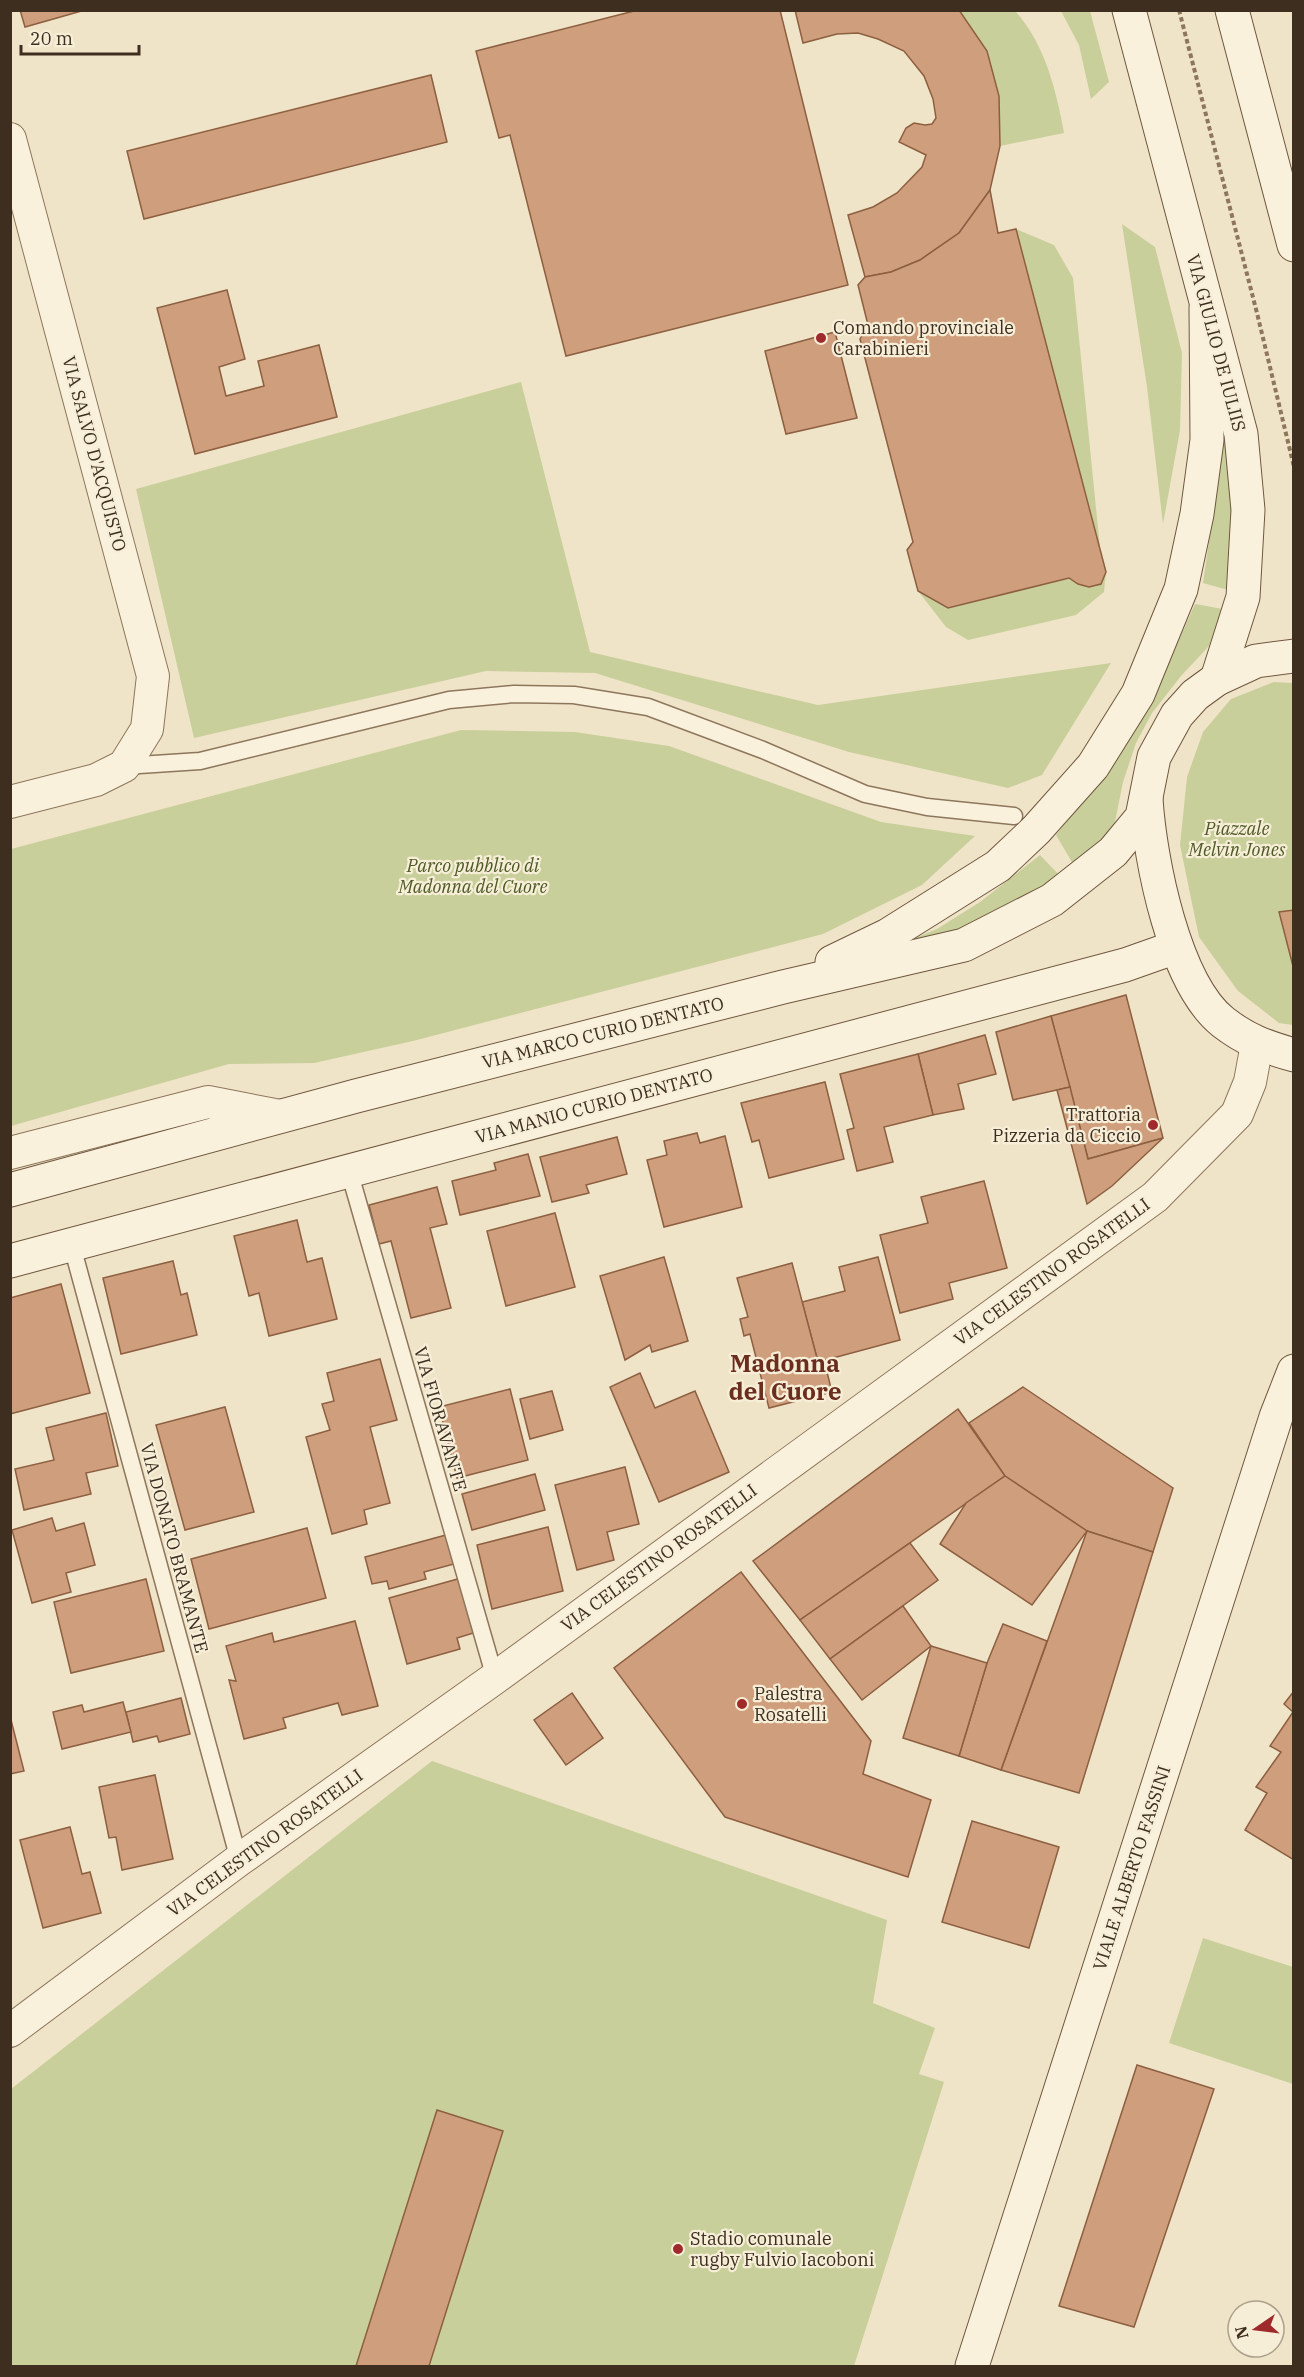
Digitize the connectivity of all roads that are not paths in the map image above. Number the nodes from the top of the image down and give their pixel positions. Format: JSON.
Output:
{"nodes":[{"id":1,"x":1129,"y":10,"type":"edge"},
{"id":2,"x":1232,"y":10,"type":"edge"},
{"id":3,"x":10,"y":139,"type":"edge"},
{"id":4,"x":1293,"y":245,"type":"edge"},
{"id":5,"x":1206,"y":308,"type":"junction"},
{"id":6,"x":1293,"y":656,"type":"edge"},
{"id":7,"x":1217,"y":679,"type":"junction"},
{"id":8,"x":124,"y":766,"type":"junction"},
{"id":9,"x":1146,"y":797,"type":"junction"},
{"id":10,"x":10,"y":802,"type":"edge"},
{"id":11,"x":1014,"y":816,"type":"dead end"},
{"id":12,"x":1176,"y":947,"type":"junction"},
{"id":13,"x":783,"y":987,"type":"junction"},
{"id":14,"x":1257,"y":1044,"type":"junction"},
{"id":15,"x":1293,"y":1055,"type":"edge"},
{"id":16,"x":280,"y":1116,"type":"junction"},
{"id":17,"x":10,"y":1153,"type":"edge"},
{"id":18,"x":349,"y":1170,"type":"junction"},
{"id":19,"x":10,"y":1190,"type":"edge"},
{"id":20,"x":72,"y":1246,"type":"junction"},
{"id":21,"x":10,"y":1261,"type":"edge"},
{"id":22,"x":1293,"y":1371,"type":"edge"},
{"id":23,"x":495,"y":1678,"type":"junction"},
{"id":24,"x":239,"y":1860,"type":"junction"},
{"id":25,"x":10,"y":2031,"type":"edge"},
{"id":26,"x":972,"y":2367,"type":"edge"}],
"edges":[{"from":1,"to":5,"type":"main road","name":"VIA GIULIO DE IULIIS"},
{"from":2,"to":4,"type":"main road"},
{"from":3,"to":8,"type":"street","name":"VIA SALVO D'ACQUISTO"},
{"from":5,"to":7,"type":"main road","name":"VIA GIULIO DE IULIIS"},
{"from":5,"to":13,"type":"main road"},
{"from":6,"to":7,"type":"main road"},
{"from":7,"to":9,"type":"main road"},
{"from":8,"to":10,"type":"street"},
{"from":8,"to":11,"type":"lane"},
{"from":9,"to":12,"type":"main road"},
{"from":9,"to":13,"type":"main road","name":"VIA MARCO CURIO DENTATO"},
{"from":12,"to":14,"type":"main road"},
{"from":12,"to":18,"type":"main road","name":"VIA MANIO CURIO DENTATO"},
{"from":13,"to":16,"type":"main road","name":"VIA MARCO CURIO DENTATO"},
{"from":14,"to":15,"type":"main road"},
{"from":14,"to":23,"type":"street","name":"VIA CELESTINO ROSATELLI"},
{"from":16,"to":17,"type":"street"},
{"from":16,"to":19,"type":"main road","name":"VIA MARCO CURIO DENTATO"},
{"from":18,"to":20,"type":"main road","name":"VIA MANIO CURIO DENTATO"},
{"from":18,"to":23,"type":"lane","name":"VIA FIORAVANTE"},
{"from":20,"to":21,"type":"main road","name":"VIA MANIO CURIO DENTATO"},
{"from":20,"to":24,"type":"lane","name":"VIA DONATO BRAMANTE"},
{"from":22,"to":26,"type":"main road","name":"VIALE ALBERTO FASSINI"},
{"from":23,"to":24,"type":"street","name":"VIA CELESTINO ROSATELLI"},
{"from":24,"to":25,"type":"street","name":"VIA CELESTINO ROSATELLI"}]}
